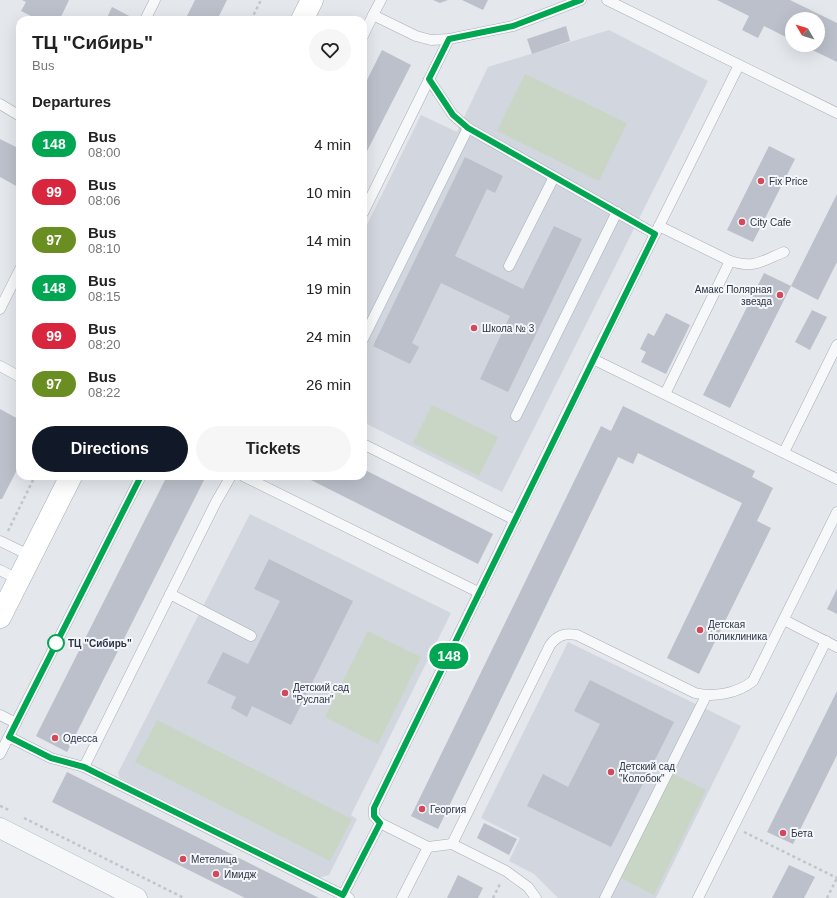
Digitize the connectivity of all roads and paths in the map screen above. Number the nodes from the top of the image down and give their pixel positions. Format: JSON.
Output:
{"nodes":[{"id":1,"x":155,"y":0,"type":"edge"},
{"id":2,"x":261,"y":0,"type":"edge"},
{"id":3,"x":312,"y":0,"type":"edge"},
{"id":4,"x":381,"y":0,"type":"edge"},
{"id":5,"x":581,"y":0,"type":"edge"},
{"id":6,"x":607,"y":0,"type":"edge"},
{"id":7,"x":147,"y":16,"type":"edge"},
{"id":8,"x":253,"y":16,"type":"edge"},
{"id":9,"x":304,"y":16,"type":"edge"},
{"id":10,"x":373,"y":16,"type":"junction"},
{"id":11,"x":367,"y":28,"type":"edge"},
{"id":12,"x":449,"y":39,"type":"junction"},
{"id":13,"x":739,"y":65,"type":"junction"},
{"id":14,"x":429,"y":79,"type":"junction"},
{"id":15,"x":0,"y":104,"type":"edge"},
{"id":16,"x":837,"y":113,"type":"edge"},
{"id":17,"x":16,"y":114,"type":"edge"},
{"id":18,"x":468,"y":128,"type":"junction"},
{"id":19,"x":554,"y":177,"type":"junction"},
{"id":20,"x":367,"y":205,"type":"edge"},
{"id":21,"x":617,"y":212,"type":"junction"},
{"id":22,"x":657,"y":230,"type":"junction"},
{"id":23,"x":784,"y":252,"type":"dead end"},
{"id":24,"x":730,"y":261,"type":"junction"},
{"id":25,"x":509,"y":266,"type":"dead end"},
{"id":26,"x":16,"y":277,"type":"edge"},
{"id":27,"x":0,"y":309,"type":"edge"},
{"id":28,"x":367,"y":331,"type":"edge"},
{"id":29,"x":837,"y":344,"type":"edge"},
{"id":30,"x":593,"y":359,"type":"junction"},
{"id":31,"x":0,"y":366,"type":"edge"},
{"id":32,"x":16,"y":375,"type":"edge"},
{"id":33,"x":665,"y":394,"type":"junction"},
{"id":34,"x":516,"y":416,"type":"dead end"},
{"id":35,"x":367,"y":446,"type":"edge"},
{"id":36,"x":784,"y":452,"type":"junction"},
{"id":37,"x":837,"y":478,"type":"edge"},
{"id":38,"x":33,"y":480,"type":"edge"},
{"id":39,"x":69,"y":480,"type":"edge"},
{"id":40,"x":139,"y":480,"type":"edge"},
{"id":41,"x":229,"y":480,"type":"edge"},
{"id":42,"x":251,"y":480,"type":"edge"},
{"id":43,"x":837,"y":512,"type":"edge"},
{"id":44,"x":515,"y":520,"type":"junction"},
{"id":45,"x":1,"y":542,"type":"edge"},
{"id":46,"x":30,"y":556,"type":"junction"},
{"id":47,"x":9,"y":575,"type":"edge"},
{"id":48,"x":480,"y":593,"type":"junction"},
{"id":49,"x":170,"y":594,"type":"junction"},
{"id":50,"x":0,"y":617,"type":"edge"},
{"id":51,"x":784,"y":620,"type":"junction"},
{"id":52,"x":251,"y":636,"type":"dead end"},
{"id":53,"x":826,"y":641,"type":"junction"},
{"id":54,"x":837,"y":647,"type":"edge"},
{"id":55,"x":706,"y":696,"type":"junction"},
{"id":56,"x":0,"y":715,"type":"edge"},
{"id":57,"x":16,"y":723,"type":"junction"},
{"id":58,"x":9,"y":737,"type":"junction"},
{"id":59,"x":0,"y":754,"type":"edge"},
{"id":60,"x":84,"y":767,"type":"junction"},
{"id":61,"x":0,"y":806,"type":"edge"},
{"id":62,"x":13,"y":812,"type":"dead end"},
{"id":63,"x":20,"y":816,"type":"dead end"},
{"id":64,"x":380,"y":823,"type":"junction"},
{"id":65,"x":733,"y":827,"type":"junction"},
{"id":66,"x":0,"y":828,"type":"edge"},
{"id":67,"x":452,"y":844,"type":"junction"},
{"id":68,"x":428,"y":847,"type":"junction"},
{"id":69,"x":837,"y":878,"type":"edge"},
{"id":70,"x":346,"y":897,"type":"edge"},
{"id":71,"x":137,"y":898,"type":"edge"},
{"id":72,"x":184,"y":898,"type":"edge"},
{"id":73,"x":402,"y":898,"type":"edge"},
{"id":74,"x":536,"y":898,"type":"edge"},
{"id":75,"x":605,"y":898,"type":"edge"},
{"id":76,"x":698,"y":898,"type":"edge"},
{"id":77,"x":827,"y":898,"type":"edge"}],
"edges":[{"from":1,"to":7,"type":"lane"},
{"from":2,"to":8,"type":"path"},
{"from":3,"to":9,"type":"main road"},
{"from":4,"to":10,"type":"lane"},
{"from":5,"to":12,"type":"lane"},
{"from":6,"to":13,"type":"lane"},
{"from":10,"to":11,"type":"lane"},
{"from":10,"to":12,"type":"lane"},
{"from":12,"to":14,"type":"lane"},
{"from":13,"to":16,"type":"lane"},
{"from":13,"to":22,"type":"lane"},
{"from":14,"to":18,"type":"lane"},
{"from":14,"to":20,"type":"lane"},
{"from":15,"to":17,"type":"lane"},
{"from":18,"to":19,"type":"lane"},
{"from":18,"to":28,"type":"lane"},
{"from":19,"to":21,"type":"lane"},
{"from":19,"to":25,"type":"lane"},
{"from":21,"to":22,"type":"lane"},
{"from":21,"to":34,"type":"lane"},
{"from":22,"to":24,"type":"lane"},
{"from":22,"to":30,"type":"lane"},
{"from":23,"to":24,"type":"lane"},
{"from":24,"to":33,"type":"lane"},
{"from":26,"to":27,"type":"lane"},
{"from":29,"to":36,"type":"lane"},
{"from":30,"to":33,"type":"lane"},
{"from":30,"to":44,"type":"lane"},
{"from":31,"to":32,"type":"lane"},
{"from":33,"to":36,"type":"lane"},
{"from":35,"to":44,"type":"lane"},
{"from":36,"to":37,"type":"lane"},
{"from":38,"to":45,"type":"path"},
{"from":39,"to":46,"type":"main road"},
{"from":40,"to":57,"type":"lane"},
{"from":41,"to":49,"type":"lane"},
{"from":42,"to":48,"type":"lane"},
{"from":43,"to":51,"type":"lane"},
{"from":44,"to":48,"type":"lane"},
{"from":45,"to":46,"type":"lane"},
{"from":46,"to":47,"type":"main road"},
{"from":47,"to":50,"type":"main road"},
{"from":48,"to":64,"type":"lane"},
{"from":49,"to":52,"type":"lane"},
{"from":49,"to":60,"type":"lane"},
{"from":51,"to":53,"type":"lane"},
{"from":51,"to":55,"type":"lane"},
{"from":53,"to":54,"type":"lane"},
{"from":53,"to":65,"type":"lane"},
{"from":55,"to":67,"type":"lane"},
{"from":55,"to":75,"type":"lane"},
{"from":56,"to":57,"type":"lane"},
{"from":57,"to":58,"type":"lane"},
{"from":58,"to":59,"type":"lane"},
{"from":58,"to":60,"type":"lane"},
{"from":60,"to":70,"type":"lane"},
{"from":61,"to":62,"type":"path"},
{"from":63,"to":72,"type":"path"},
{"from":64,"to":68,"type":"lane"},
{"from":64,"to":70,"type":"lane"},
{"from":65,"to":69,"type":"path"},
{"from":65,"to":76,"type":"lane"},
{"from":66,"to":71,"type":"street"},
{"from":67,"to":68,"type":"lane"},
{"from":67,"to":74,"type":"lane"},
{"from":68,"to":73,"type":"lane"},
{"from":69,"to":77,"type":"path"}]}
